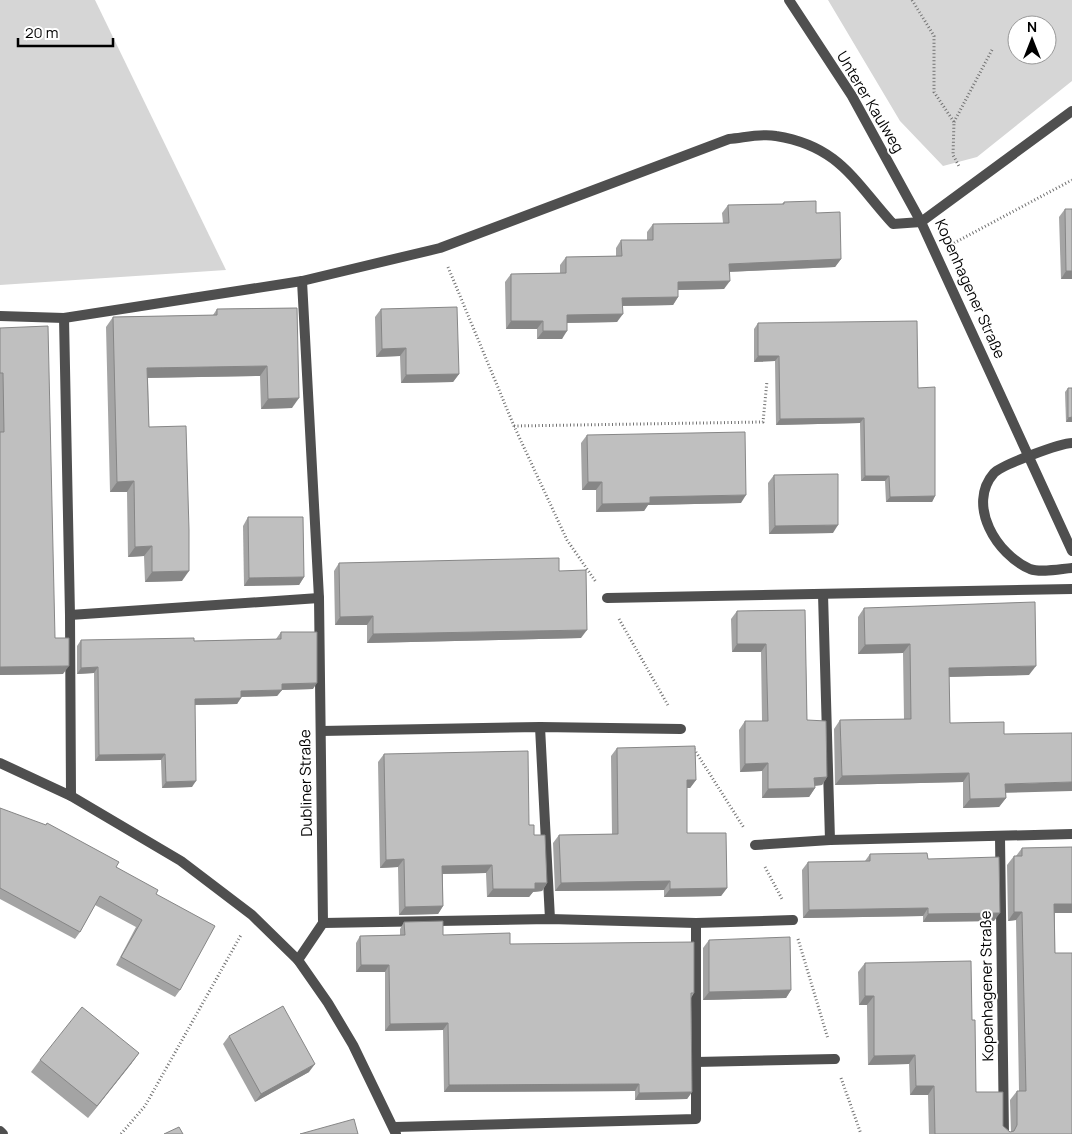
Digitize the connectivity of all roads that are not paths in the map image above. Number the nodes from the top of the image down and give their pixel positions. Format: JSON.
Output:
{"nodes":[{"id":1,"x":789,"y":0,"type":"edge"},
{"id":2,"x":1072,"y":111,"type":"edge"},
{"id":3,"x":921,"y":222,"type":"junction"},
{"id":4,"x":302,"y":281,"type":"junction"},
{"id":5,"x":0,"y":316,"type":"edge"},
{"id":6,"x":64,"y":318,"type":"junction"},
{"id":7,"x":1072,"y":443,"type":"edge"},
{"id":8,"x":1028,"y":456,"type":"junction"},
{"id":9,"x":1072,"y":551,"type":"edge"},
{"id":10,"x":1072,"y":568,"type":"edge"},
{"id":11,"x":1072,"y":589,"type":"edge"},
{"id":12,"x":823,"y":594,"type":"junction"},
{"id":13,"x":319,"y":598,"type":"junction"},
{"id":14,"x":607,"y":598,"type":"road end"},
{"id":15,"x":70,"y":615,"type":"junction"},
{"id":16,"x":540,"y":728,"type":"junction"},
{"id":17,"x":681,"y":728,"type":"road end"},
{"id":18,"x":321,"y":731,"type":"junction"},
{"id":19,"x":0,"y":763,"type":"edge"},
{"id":20,"x":71,"y":796,"type":"junction"},
{"id":21,"x":1072,"y":834,"type":"edge"},
{"id":22,"x":1000,"y":837,"type":"junction"},
{"id":23,"x":830,"y":840,"type":"junction"},
{"id":24,"x":755,"y":845,"type":"road end"},
{"id":25,"x":550,"y":919,"type":"junction"},
{"id":26,"x":792,"y":920,"type":"road end"},
{"id":27,"x":323,"y":923,"type":"junction"},
{"id":28,"x":696,"y":923,"type":"junction"},
{"id":29,"x":298,"y":960,"type":"junction"},
{"id":30,"x":834,"y":1059,"type":"road end"},
{"id":31,"x":696,"y":1062,"type":"junction"},
{"id":32,"x":395,"y":1130,"type":"edge"},
{"id":33,"x":0,"y":1131,"type":"edge"},
{"id":34,"x":3,"y":1134,"type":"edge"},
{"id":35,"x":1004,"y":1134,"type":"edge"}],
"edges":[{"from":1,"to":3,"type":"street","name":"Unterer Kaulweg"},
{"from":2,"to":3,"type":"street","name":"Kopenhagener Straße"},
{"from":3,"to":4,"type":"street"},
{"from":3,"to":8,"type":"street","name":"Kopenhagener Straße"},
{"from":4,"to":6,"type":"street"},
{"from":4,"to":13,"type":"street","name":"Dubliner Straße"},
{"from":5,"to":6,"type":"street"},
{"from":6,"to":15,"type":"street"},
{"from":7,"to":8,"type":"street"},
{"from":8,"to":9,"type":"street","name":"Kopenhagener Straße"},
{"from":8,"to":10,"type":"street"},
{"from":11,"to":12,"type":"street"},
{"from":12,"to":14,"type":"street"},
{"from":12,"to":23,"type":"street"},
{"from":13,"to":15,"type":"street"},
{"from":13,"to":18,"type":"street","name":"Dubliner Straße"},
{"from":15,"to":20,"type":"street"},
{"from":16,"to":17,"type":"street"},
{"from":16,"to":18,"type":"street"},
{"from":16,"to":25,"type":"street"},
{"from":18,"to":27,"type":"street","name":"Dubliner Straße"},
{"from":19,"to":20,"type":"street"},
{"from":20,"to":29,"type":"street"},
{"from":21,"to":22,"type":"street"},
{"from":22,"to":23,"type":"street"},
{"from":22,"to":35,"type":"street","name":"Kopenhagener Straße"},
{"from":23,"to":24,"type":"street"},
{"from":25,"to":27,"type":"street"},
{"from":25,"to":28,"type":"street"},
{"from":26,"to":28,"type":"street"},
{"from":27,"to":29,"type":"street"},
{"from":28,"to":31,"type":"street"},
{"from":29,"to":32,"type":"street"},
{"from":30,"to":31,"type":"street"},
{"from":31,"to":32,"type":"street"},
{"from":33,"to":34,"type":"street"}]}
